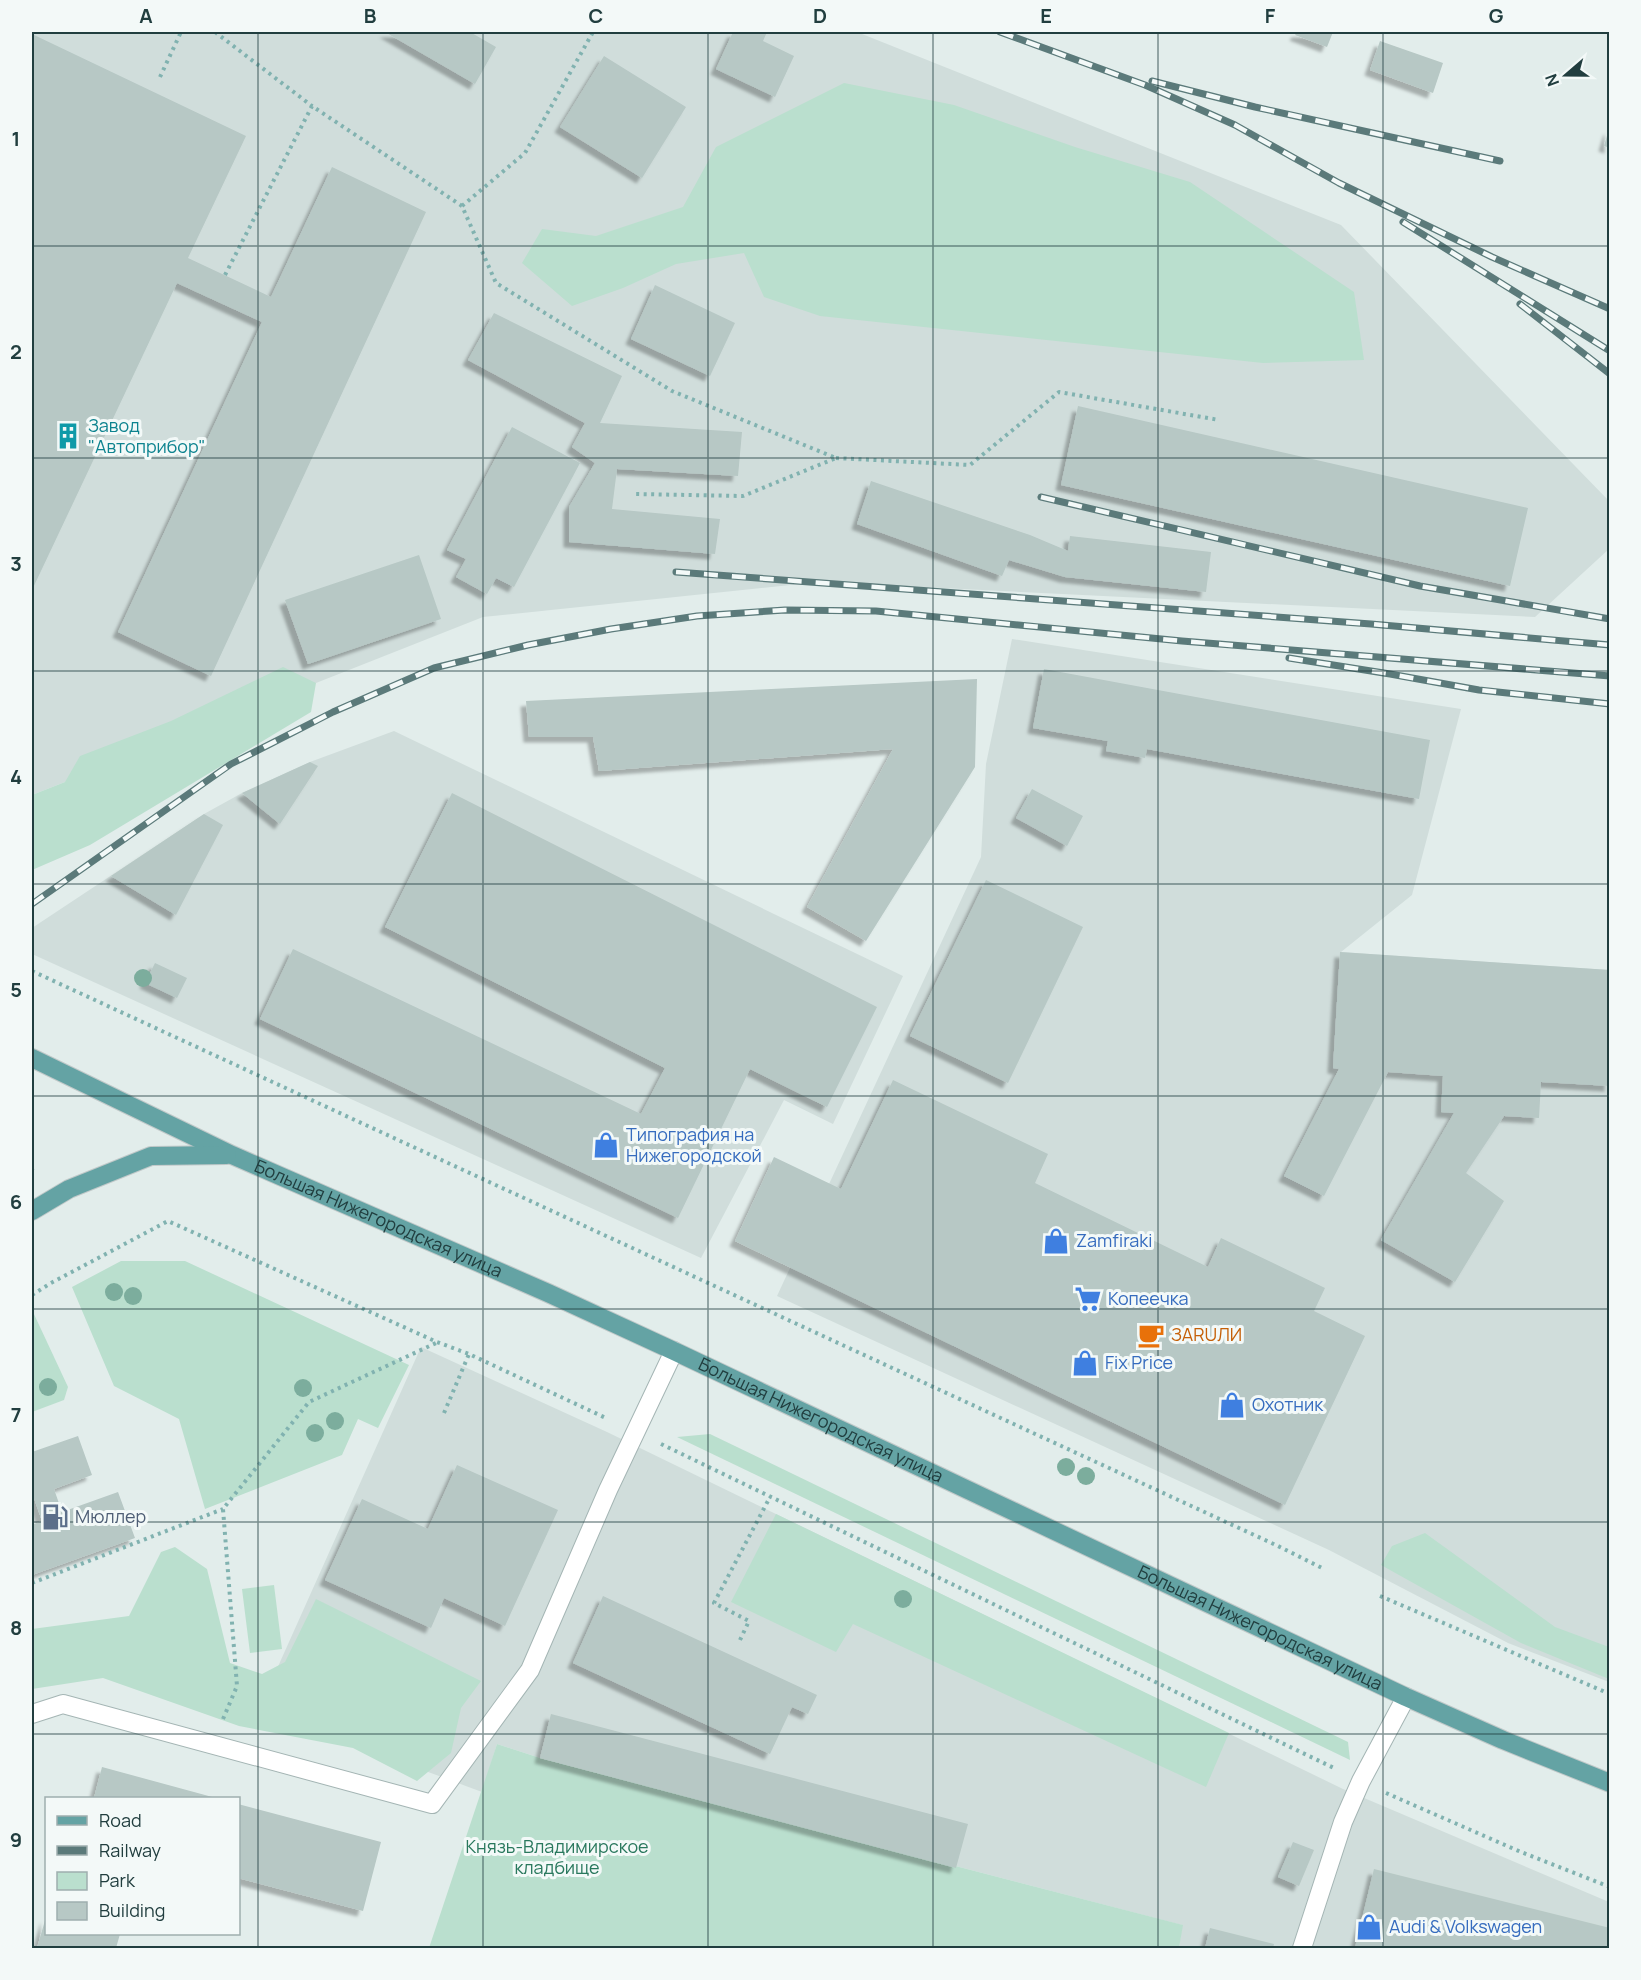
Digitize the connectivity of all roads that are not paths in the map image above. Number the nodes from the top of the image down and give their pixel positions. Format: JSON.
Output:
{"nodes":[{"id":1,"x":32,"y":1058,"type":"edge"},
{"id":2,"x":232,"y":1155,"type":"junction"},
{"id":3,"x":32,"y":1211,"type":"edge"},
{"id":4,"x":674,"y":1351,"type":"junction"},
{"id":5,"x":1406,"y":1697,"type":"junction"},
{"id":6,"x":32,"y":1714,"type":"edge"},
{"id":7,"x":1610,"y":1783,"type":"edge"},
{"id":8,"x":1302,"y":1948,"type":"edge"}],
"edges":[{"from":1,"to":2,"type":"main road","name":"Большая Нижегородская улица"},
{"from":2,"to":3,"type":"main road"},
{"from":2,"to":4,"type":"main road","name":"Большая Нижегородская улица"},
{"from":4,"to":5,"type":"main road","name":"Большая Нижегородская улица"},
{"from":4,"to":6,"type":"lane"},
{"from":5,"to":7,"type":"main road","name":"Большая Нижегородская улица"},
{"from":5,"to":8,"type":"lane"}]}
